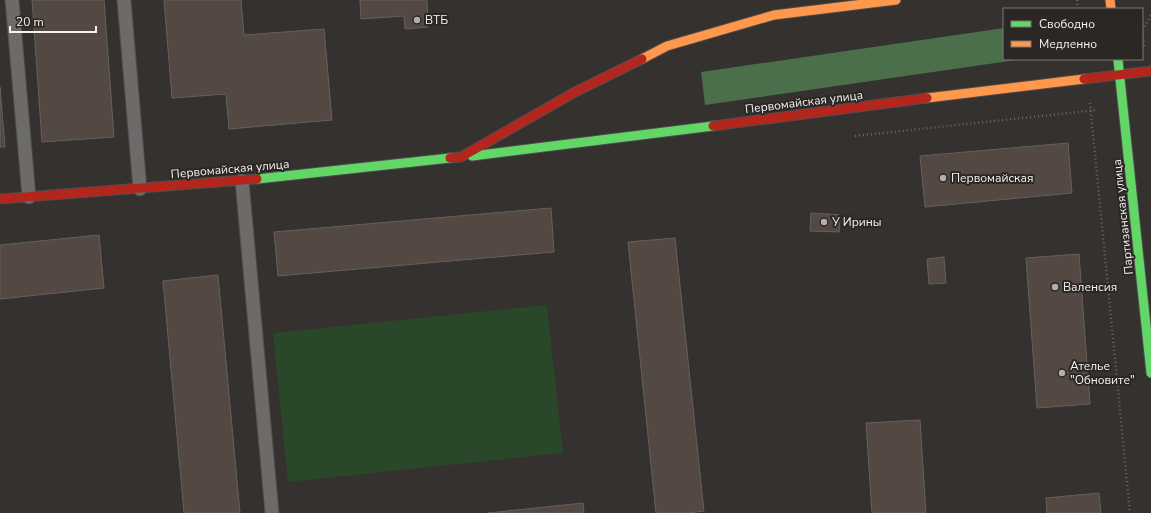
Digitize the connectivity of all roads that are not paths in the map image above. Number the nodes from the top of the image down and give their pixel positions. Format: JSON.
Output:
{"nodes":[{"id":1,"x":12,"y":0,"type":"edge"},
{"id":2,"x":124,"y":0,"type":"edge"},
{"id":3,"x":896,"y":0,"type":"edge"},
{"id":4,"x":1118,"y":60,"type":"edge"},
{"id":5,"x":1151,"y":71,"type":"edge"},
{"id":6,"x":1120,"y":74,"type":"junction"},
{"id":7,"x":461,"y":157,"type":"junction"},
{"id":8,"x":242,"y":181,"type":"junction"},
{"id":9,"x":140,"y":189,"type":"junction"},
{"id":10,"x":29,"y":197,"type":"junction"},
{"id":11,"x":0,"y":199,"type":"edge"},
{"id":12,"x":1151,"y":373,"type":"edge"},
{"id":13,"x":272,"y":513,"type":"edge"}],
"edges":[{"from":1,"to":10,"type":"lane"},
{"from":2,"to":9,"type":"lane"},
{"from":3,"to":7,"type":"street","name":"Первомайская улица"},
{"from":4,"to":6,"type":"street","name":"Партизанская улица"},
{"from":5,"to":6,"type":"street","name":"Первомайская улица"},
{"from":6,"to":7,"type":"street","name":"Первомайская улица"},
{"from":6,"to":12,"type":"street","name":"Партизанская улица"},
{"from":7,"to":8,"type":"street","name":"Первомайская улица"},
{"from":8,"to":9,"type":"street","name":"Первомайская улица"},
{"from":8,"to":13,"type":"lane"},
{"from":9,"to":10,"type":"street","name":"Первомайская улица"},
{"from":10,"to":11,"type":"street","name":"Первомайская улица"}]}
